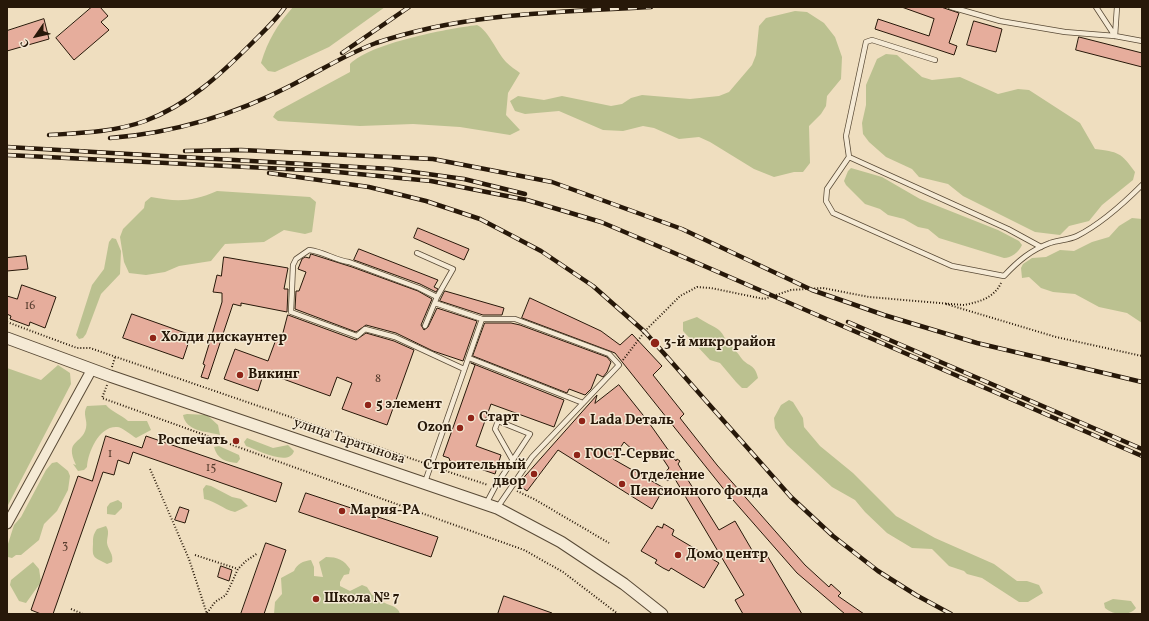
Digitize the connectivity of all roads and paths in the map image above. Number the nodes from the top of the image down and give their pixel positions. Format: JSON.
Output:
{"nodes":[{"id":1,"x":951,"y":7,"type":"edge"},
{"id":2,"x":1096,"y":7,"type":"edge"},
{"id":3,"x":1117,"y":7,"type":"edge"},
{"id":4,"x":1115,"y":36,"type":"junction"},
{"id":5,"x":1142,"y":41,"type":"edge"},
{"id":6,"x":935,"y":60,"type":"dead end"},
{"id":7,"x":849,"y":157,"type":"junction"},
{"id":8,"x":1142,"y":185,"type":"edge"},
{"id":9,"x":1041,"y":247,"type":"junction"},
{"id":10,"x":417,"y":253,"type":"dead end"},
{"id":11,"x":1004,"y":276,"type":"junction"},
{"id":12,"x":437,"y":297,"type":"junction"},
{"id":13,"x":939,"y":302,"type":"junction"},
{"id":14,"x":435,"y":303,"type":"junction"},
{"id":15,"x":482,"y":319,"type":"junction"},
{"id":16,"x":7,"y":322,"type":"edge"},
{"id":17,"x":425,"y":326,"type":"dead end"},
{"id":18,"x":7,"y":338,"type":"edge"},
{"id":19,"x":1142,"y":356,"type":"edge"},
{"id":20,"x":114,"y":357,"type":"junction"},
{"id":21,"x":469,"y":358,"type":"junction"},
{"id":22,"x":619,"y":365,"type":"junction"},
{"id":23,"x":92,"y":369,"type":"junction"},
{"id":24,"x":464,"y":369,"type":"junction"},
{"id":25,"x":110,"y":376,"type":"junction"},
{"id":26,"x":583,"y":402,"type":"junction"},
{"id":27,"x":512,"y":459,"type":"junction"},
{"id":28,"x":430,"y":465,"type":"junction"},
{"id":29,"x":150,"y":469,"type":"dead end"},
{"id":30,"x":424,"y":484,"type":"junction"},
{"id":31,"x":495,"y":487,"type":"junction"},
{"id":32,"x":510,"y":487,"type":"junction"},
{"id":33,"x":486,"y":505,"type":"junction"},
{"id":34,"x":497,"y":508,"type":"junction"},
{"id":35,"x":7,"y":524,"type":"edge"},
{"id":36,"x":609,"y":543,"type":"dead end"},
{"id":37,"x":258,"y":553,"type":"dead end"},
{"id":38,"x":195,"y":555,"type":"dead end"},
{"id":39,"x":238,"y":569,"type":"junction"},
{"id":40,"x":71,"y":609,"type":"dead end"},
{"id":41,"x":83,"y":614,"type":"edge"},
{"id":42,"x":207,"y":614,"type":"edge"},
{"id":43,"x":618,"y":614,"type":"edge"},
{"id":44,"x":662,"y":614,"type":"edge"}],
"edges":[{"from":1,"to":4,"type":"lane"},
{"from":2,"to":4,"type":"lane"},
{"from":3,"to":4,"type":"lane"},
{"from":4,"to":5,"type":"lane"},
{"from":6,"to":7,"type":"lane"},
{"from":7,"to":9,"type":"lane"},
{"from":7,"to":11,"type":"lane"},
{"from":8,"to":9,"type":"lane"},
{"from":9,"to":11,"type":"lane"},
{"from":10,"to":12,"type":"lane"},
{"from":11,"to":13,"type":"path"},
{"from":12,"to":14,"type":"lane"},
{"from":12,"to":24,"type":"lane"},
{"from":13,"to":19,"type":"path"},
{"from":13,"to":22,"type":"path"},
{"from":14,"to":15,"type":"lane"},
{"from":14,"to":17,"type":"lane"},
{"from":15,"to":21,"type":"lane"},
{"from":15,"to":22,"type":"lane"},
{"from":16,"to":20,"type":"path"},
{"from":18,"to":23,"type":"street","name":"улица Таратынова"},
{"from":20,"to":25,"type":"path"},
{"from":20,"to":28,"type":"path"},
{"from":21,"to":24,"type":"lane"},
{"from":21,"to":26,"type":"lane"},
{"from":22,"to":26,"type":"lane"},
{"from":23,"to":25,"type":"street","name":"улица Таратынова"},
{"from":23,"to":35,"type":"street"},
{"from":24,"to":28,"type":"lane"},
{"from":25,"to":30,"type":"street","name":"улица Таратынова"},
{"from":25,"to":43,"type":"path"},
{"from":26,"to":32,"type":"lane"},
{"from":27,"to":27,"type":"lane"},
{"from":27,"to":31,"type":"lane"},
{"from":28,"to":30,"type":"lane"},
{"from":28,"to":31,"type":"path"},
{"from":29,"to":42,"type":"path"},
{"from":30,"to":33,"type":"street","name":"улица Таратынова"},
{"from":31,"to":33,"type":"lane"},
{"from":32,"to":34,"type":"lane"},
{"from":32,"to":36,"type":"path"},
{"from":33,"to":34,"type":"street","name":"улица Таратынова"},
{"from":34,"to":44,"type":"street","name":"улица Таратынова"},
{"from":37,"to":39,"type":"path"},
{"from":38,"to":39,"type":"path"},
{"from":39,"to":42,"type":"path"},
{"from":40,"to":41,"type":"path"}]}
